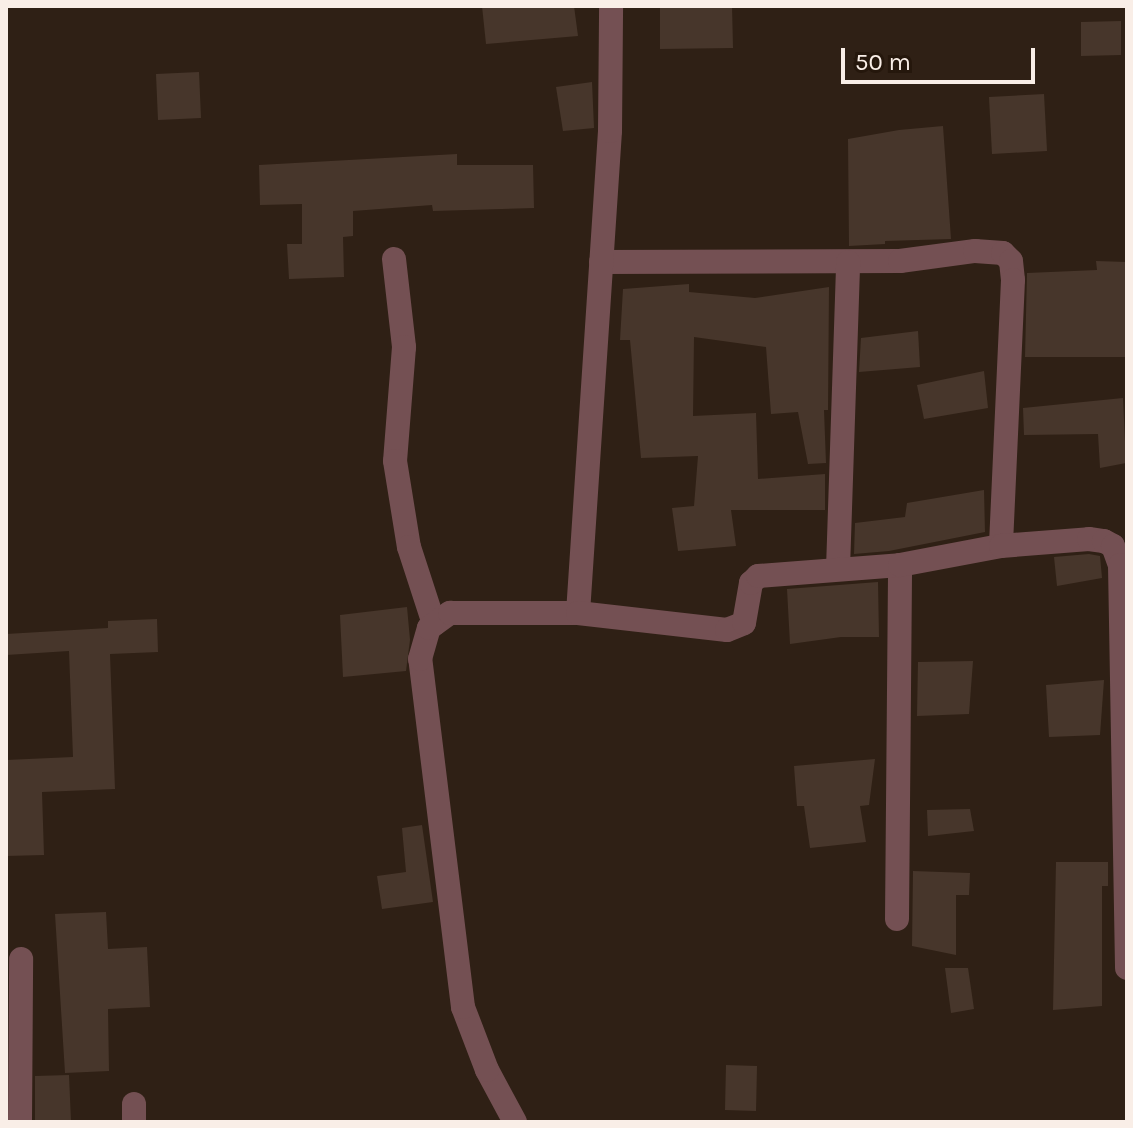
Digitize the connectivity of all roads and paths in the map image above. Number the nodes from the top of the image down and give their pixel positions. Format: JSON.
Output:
{"nodes":[{"id":1,"x":611,"y":6,"type":"edge"},
{"id":2,"x":394,"y":259,"type":"dead end"},
{"id":3,"x":601,"y":262,"type":"junction"},
{"id":4,"x":848,"y":262,"type":"junction"},
{"id":5,"x":1001,"y":546,"type":"junction"},
{"id":6,"x":900,"y":565,"type":"junction"},
{"id":7,"x":838,"y":569,"type":"junction"},
{"id":8,"x":578,"y":613,"type":"junction"},
{"id":9,"x":434,"y":624,"type":"junction"},
{"id":10,"x":897,"y":919,"type":"dead end"},
{"id":11,"x":21,"y":959,"type":"dead end"},
{"id":12,"x":1127,"y":968,"type":"edge"},
{"id":13,"x":20,"y":1122,"type":"edge"},
{"id":14,"x":515,"y":1122,"type":"edge"}],
"edges":[{"from":1,"to":3,"type":"street"},
{"from":2,"to":9,"type":"street"},
{"from":3,"to":4,"type":"street"},
{"from":3,"to":8,"type":"street"},
{"from":4,"to":5,"type":"street"},
{"from":4,"to":7,"type":"street"},
{"from":5,"to":6,"type":"street"},
{"from":5,"to":12,"type":"street"},
{"from":6,"to":7,"type":"street"},
{"from":6,"to":10,"type":"street"},
{"from":7,"to":8,"type":"street"},
{"from":8,"to":9,"type":"street"},
{"from":9,"to":14,"type":"street"},
{"from":11,"to":13,"type":"street"}]}
